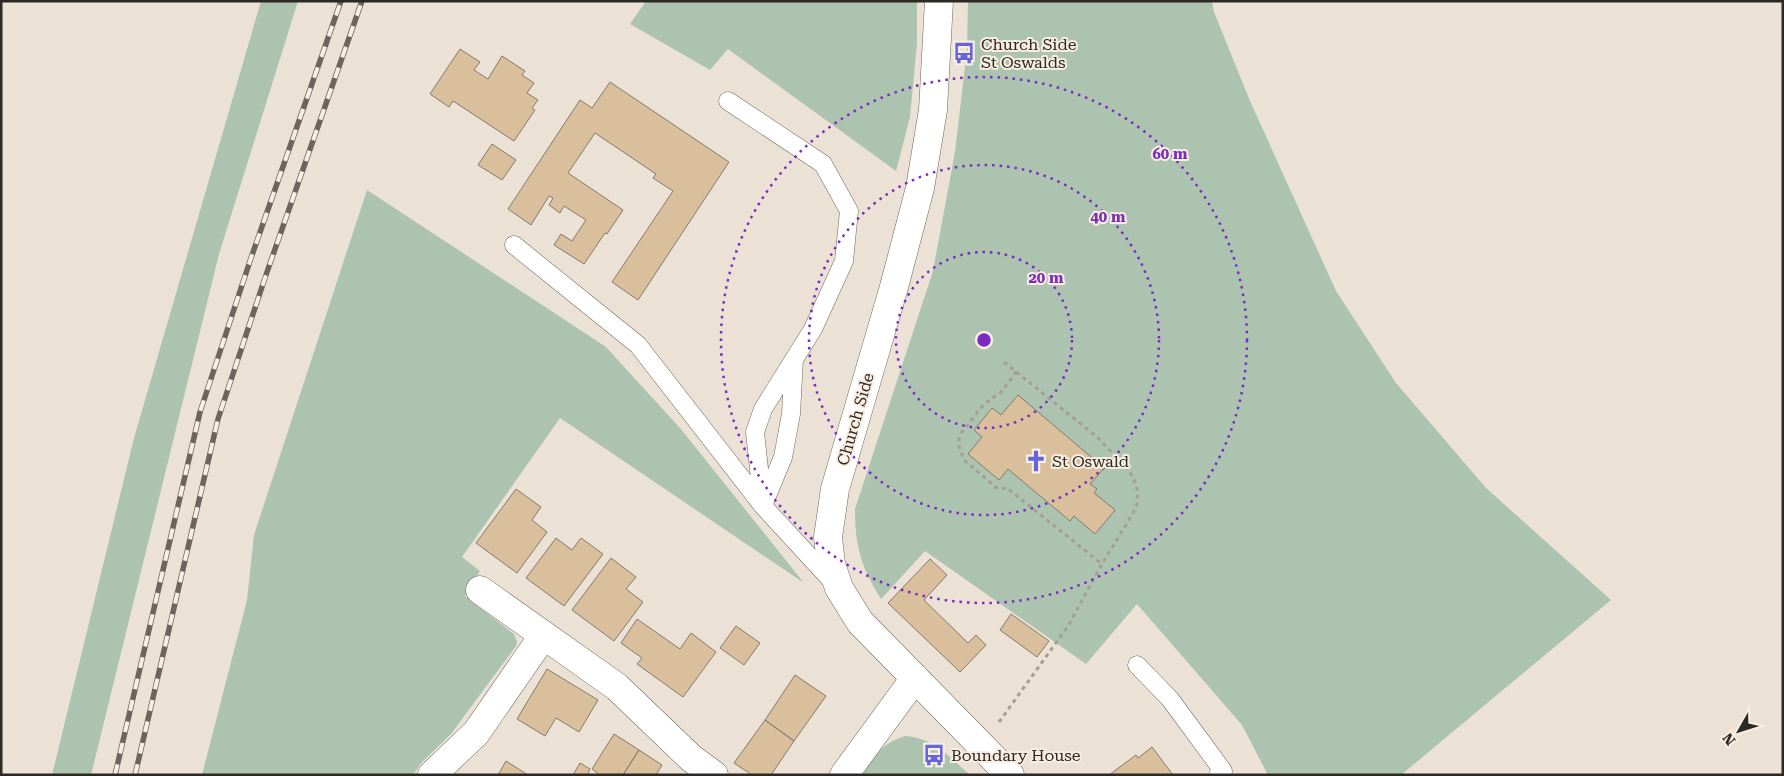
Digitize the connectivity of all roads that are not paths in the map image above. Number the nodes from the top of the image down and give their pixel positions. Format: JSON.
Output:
{"nodes":[{"id":1,"x":939,"y":1,"type":"edge"},
{"id":2,"x":728,"y":101,"type":"dead end"},
{"id":3,"x":514,"y":245,"type":"dead end"},
{"id":4,"x":794,"y":358,"type":"junction"},
{"id":5,"x":763,"y":506,"type":"junction"},
{"id":6,"x":838,"y":588,"type":"junction"},
{"id":7,"x":480,"y":590,"type":"dead end"},
{"id":8,"x":543,"y":636,"type":"junction"},
{"id":9,"x":1137,"y":665,"type":"dead end"},
{"id":10,"x":915,"y":678,"type":"junction"},
{"id":11,"x":432,"y":775,"type":"edge"},
{"id":12,"x":714,"y":775,"type":"edge"},
{"id":13,"x":844,"y":775,"type":"edge"},
{"id":14,"x":1010,"y":775,"type":"edge"},
{"id":15,"x":1218,"y":775,"type":"edge"}],
"edges":[{"from":1,"to":6,"type":"main road","name":"Church Side"},
{"from":2,"to":4,"type":"lane"},
{"from":3,"to":5,"type":"lane"},
{"from":4,"to":5,"type":"lane"},
{"from":4,"to":5,"type":"lane"},
{"from":5,"to":6,"type":"lane"},
{"from":6,"to":10,"type":"main road","name":"Church Side"},
{"from":7,"to":8,"type":"main road"},
{"from":8,"to":11,"type":"main road"},
{"from":8,"to":12,"type":"main road"},
{"from":9,"to":15,"type":"lane"},
{"from":10,"to":13,"type":"main road"},
{"from":10,"to":14,"type":"main road","name":"Church Side"}]}
